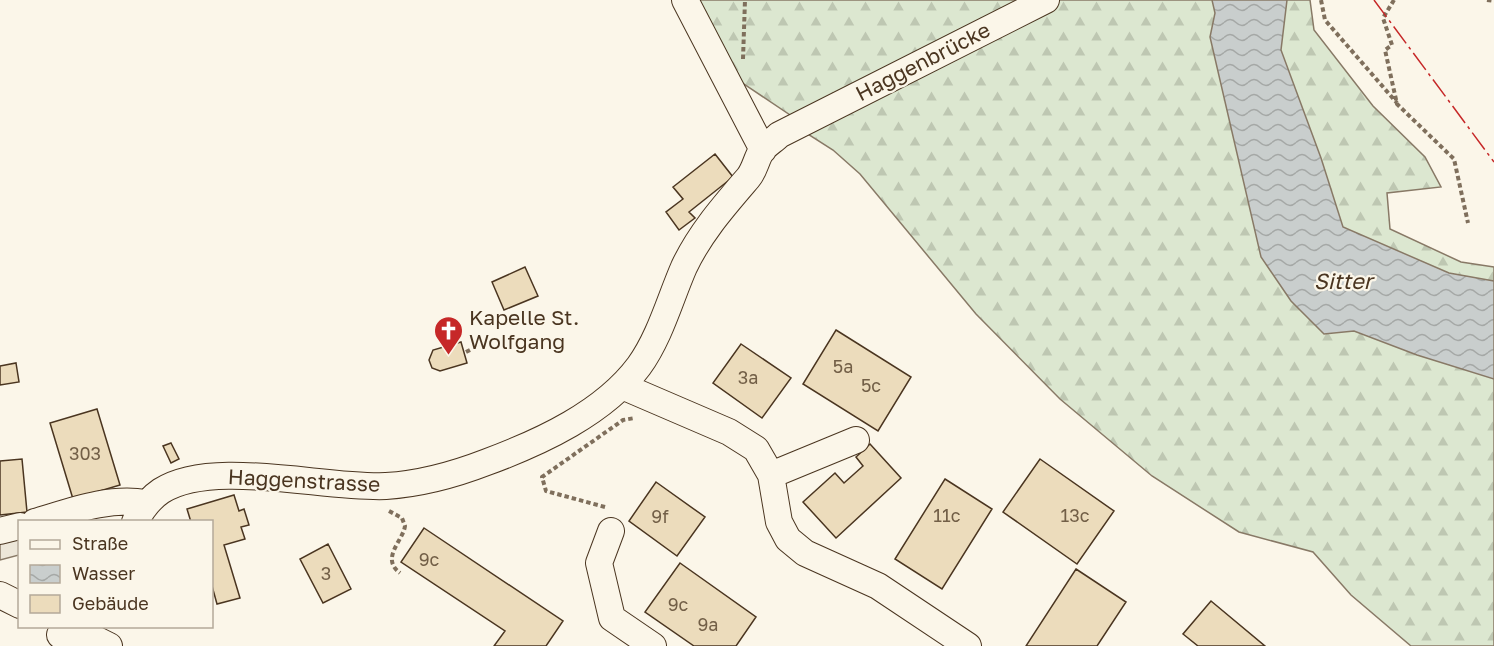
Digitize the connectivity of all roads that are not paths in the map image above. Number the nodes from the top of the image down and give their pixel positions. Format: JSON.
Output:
{"nodes":[{"id":1,"x":685,"y":0,"type":"edge"},
{"id":2,"x":1046,"y":0,"type":"edge"},
{"id":3,"x":799,"y":125,"type":"joint"},
{"id":4,"x":763,"y":150,"type":"junction"},
{"id":5,"x":622,"y":386,"type":"junction"},
{"id":6,"x":856,"y":440,"type":"dead end"},
{"id":7,"x":771,"y":475,"type":"junction"},
{"id":8,"x":141,"y":512,"type":"edge"},
{"id":9,"x":42,"y":520,"type":"edge"},
{"id":10,"x":18,"y":526,"type":"edge"},
{"id":11,"x":0,"y":531,"type":"edge"},
{"id":12,"x":611,"y":531,"type":"road end"},
{"id":13,"x":0,"y":595,"type":"edge"},
{"id":14,"x":18,"y":604,"type":"edge"},
{"id":15,"x":58,"y":633,"type":"edge"},
{"id":16,"x":109,"y":646,"type":"edge"},
{"id":17,"x":652,"y":646,"type":"edge"},
{"id":18,"x":968,"y":646,"type":"edge"}],
"edges":[{"from":1,"to":4,"type":"street"},
{"from":2,"to":3,"type":"street","name":"Haggenbrücke"},
{"from":3,"to":4,"type":"street","name":"Haggenstrasse"},
{"from":4,"to":5,"type":"street","name":"Haggenstrasse"},
{"from":5,"to":7,"type":"street"},
{"from":5,"to":8,"type":"street","name":"Haggenstrasse"},
{"from":6,"to":7,"type":"street"},
{"from":7,"to":18,"type":"street"},
{"from":8,"to":9,"type":"street"},
{"from":10,"to":11,"type":"street"},
{"from":12,"to":17,"type":"street"},
{"from":13,"to":14,"type":"street"},
{"from":15,"to":16,"type":"street"}]}
